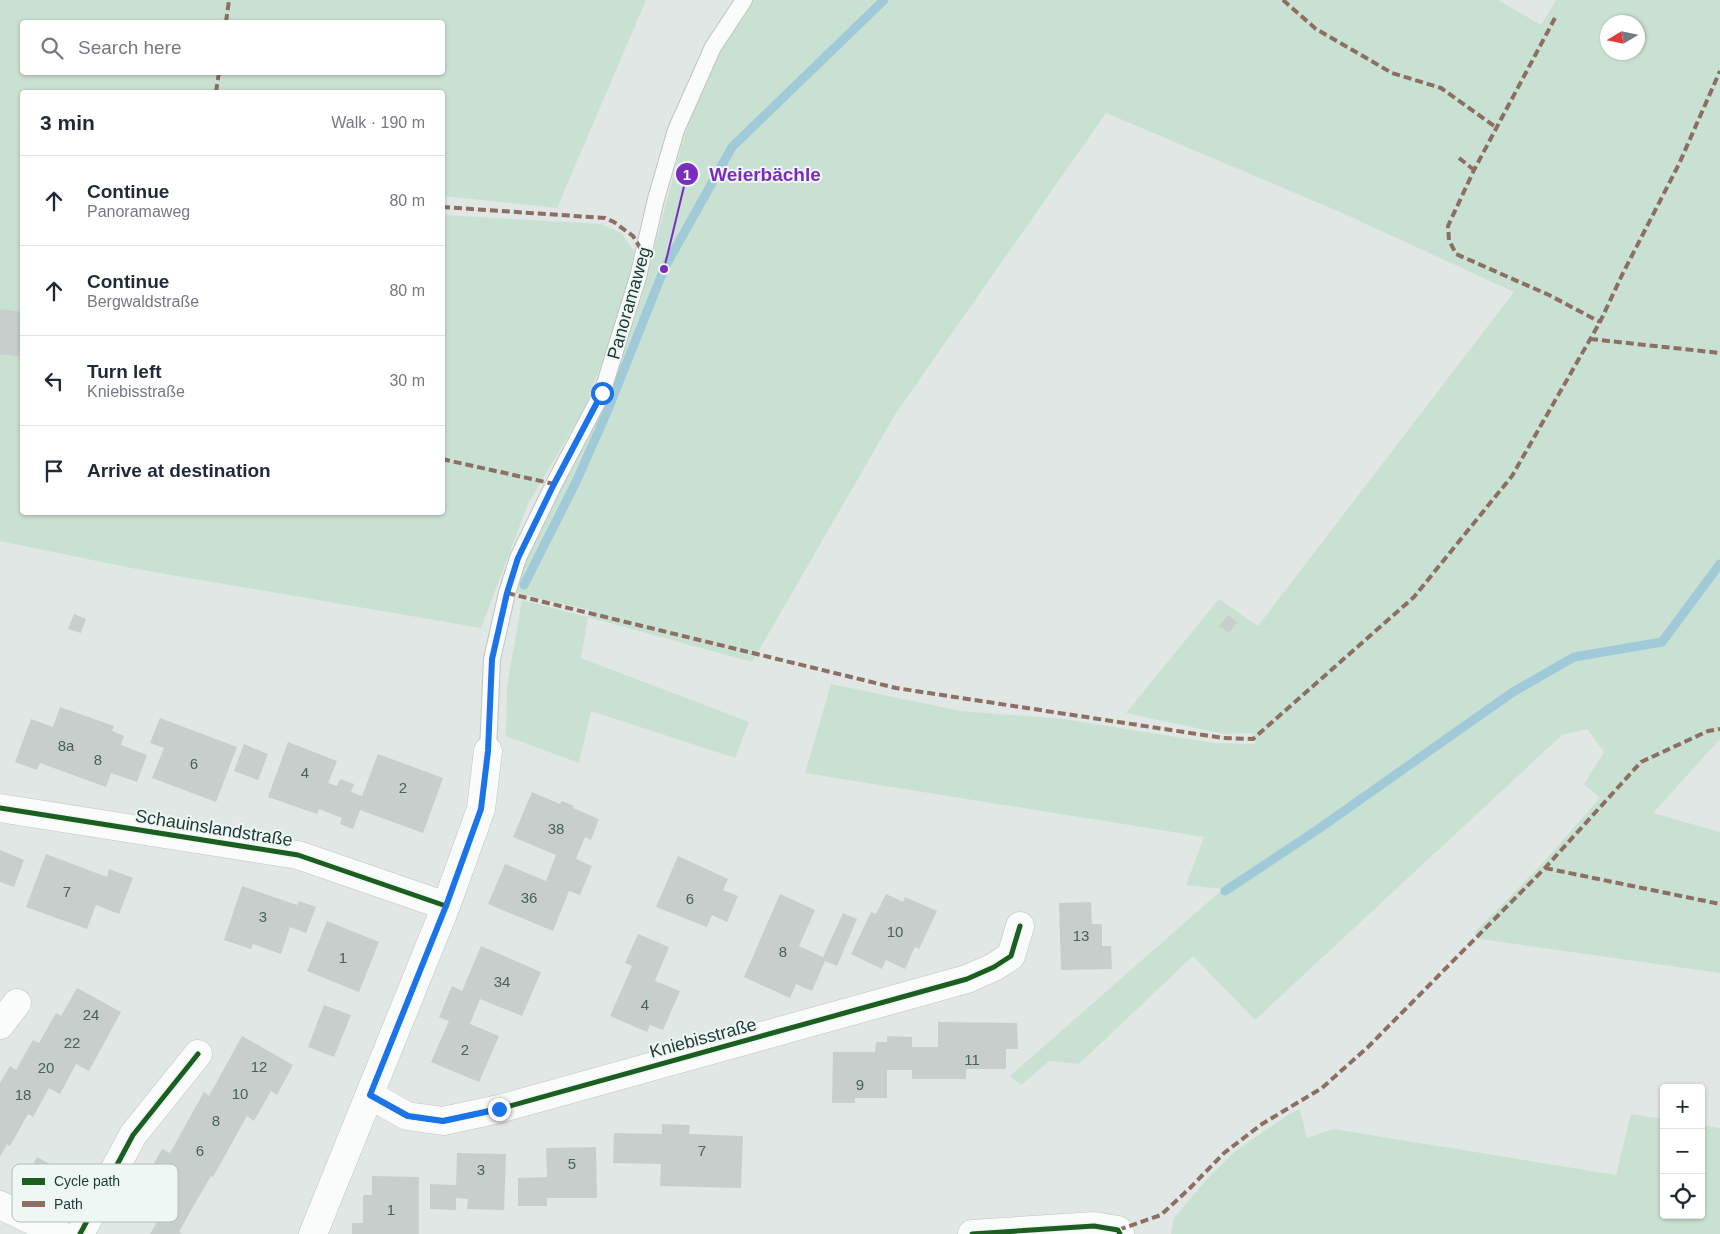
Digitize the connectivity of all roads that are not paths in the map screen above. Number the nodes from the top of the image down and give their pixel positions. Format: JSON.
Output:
{"nodes":[{"id":1,"x":744,"y":0,"type":"edge"},
{"id":2,"x":488,"y":751,"type":"joint"},
{"id":3,"x":0,"y":808,"type":"edge"},
{"id":4,"x":446,"y":906,"type":"junction"},
{"id":5,"x":1020,"y":926,"type":"dead end"},
{"id":6,"x":17,"y":1003,"type":"dead end"},
{"id":7,"x":0,"y":1025,"type":"edge"},
{"id":8,"x":198,"y":1054,"type":"dead end"},
{"id":9,"x":370,"y":1095,"type":"junction"},
{"id":10,"x":117,"y":1164,"type":"edge"},
{"id":11,"x":0,"y":1205,"type":"edge"},
{"id":12,"x":12,"y":1211,"type":"edge"},
{"id":13,"x":35,"y":1222,"type":"edge"},
{"id":14,"x":86,"y":1222,"type":"edge"},
{"id":15,"x":60,"y":1234,"type":"edge"},
{"id":16,"x":80,"y":1234,"type":"edge"},
{"id":17,"x":313,"y":1234,"type":"edge"},
{"id":18,"x":972,"y":1234,"type":"edge"},
{"id":19,"x":1120,"y":1234,"type":"edge"}],
"edges":[{"from":1,"to":2,"type":"lane","name":"Panoramaweg"},
{"from":2,"to":4,"type":"street"},
{"from":3,"to":4,"type":"street","name":"Schauinslandstraße"},
{"from":4,"to":9,"type":"street"},
{"from":5,"to":9,"type":"street","name":"Kniebisstraße"},
{"from":6,"to":7,"type":"street"},
{"from":8,"to":10,"type":"street"},
{"from":9,"to":17,"type":"street"},
{"from":11,"to":12,"type":"street"},
{"from":13,"to":15,"type":"street"},
{"from":14,"to":16,"type":"street"},
{"from":18,"to":19,"type":"street"}]}
